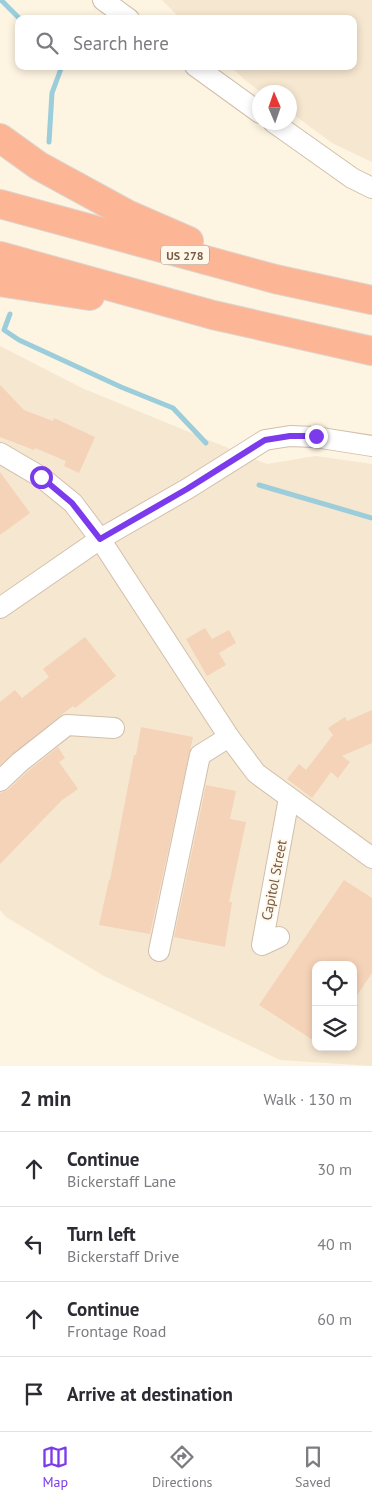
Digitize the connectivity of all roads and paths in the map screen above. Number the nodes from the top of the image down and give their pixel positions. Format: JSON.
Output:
{"nodes":[{"id":1,"x":103,"y":0,"type":"edge"},
{"id":2,"x":124,"y":15,"type":"edge"},
{"id":3,"x":201,"y":70,"type":"edge"},
{"id":4,"x":252,"y":107,"type":"edge"},
{"id":5,"x":284,"y":130,"type":"edge"},
{"id":6,"x":0,"y":138,"type":"edge"},
{"id":7,"x":372,"y":188,"type":"edge"},
{"id":8,"x":0,"y":204,"type":"edge"},
{"id":9,"x":0,"y":256,"type":"edge"},
{"id":10,"x":275,"y":279,"type":"junction"},
{"id":11,"x":0,"y":282,"type":"edge"},
{"id":12,"x":372,"y":300,"type":"edge"},
{"id":13,"x":213,"y":314,"type":"junction"},
{"id":14,"x":372,"y":351,"type":"edge"},
{"id":15,"x":372,"y":446,"type":"edge"},
{"id":16,"x":0,"y":452,"type":"edge"},
{"id":17,"x":100,"y":539,"type":"junction"},
{"id":18,"x":0,"y":608,"type":"edge"},
{"id":19,"x":114,"y":728,"type":"dead end"},
{"id":20,"x":229,"y":737,"type":"junction"},
{"id":21,"x":0,"y":781,"type":"edge"},
{"id":22,"x":290,"y":798,"type":"junction"},
{"id":23,"x":372,"y":858,"type":"edge"},
{"id":24,"x":279,"y":937,"type":"dead end"},
{"id":25,"x":159,"y":951,"type":"dead end"}],
"edges":[{"from":1,"to":2,"type":"street"},
{"from":3,"to":4,"type":"street"},
{"from":5,"to":7,"type":"street"},
{"from":6,"to":10,"type":"highway"},
{"from":8,"to":10,"type":"highway","number":"US 278"},
{"from":9,"to":13,"type":"highway"},
{"from":10,"to":12,"type":"highway","number":"US 278"},
{"from":11,"to":13,"type":"highway"},
{"from":13,"to":14,"type":"highway"},
{"from":15,"to":17,"type":"street"},
{"from":16,"to":17,"type":"street"},
{"from":17,"to":18,"type":"street"},
{"from":17,"to":20,"type":"street"},
{"from":19,"to":21,"type":"street"},
{"from":20,"to":22,"type":"street"},
{"from":20,"to":25,"type":"street"},
{"from":22,"to":23,"type":"street"},
{"from":22,"to":24,"type":"street","name":"Capitol Street"}]}
